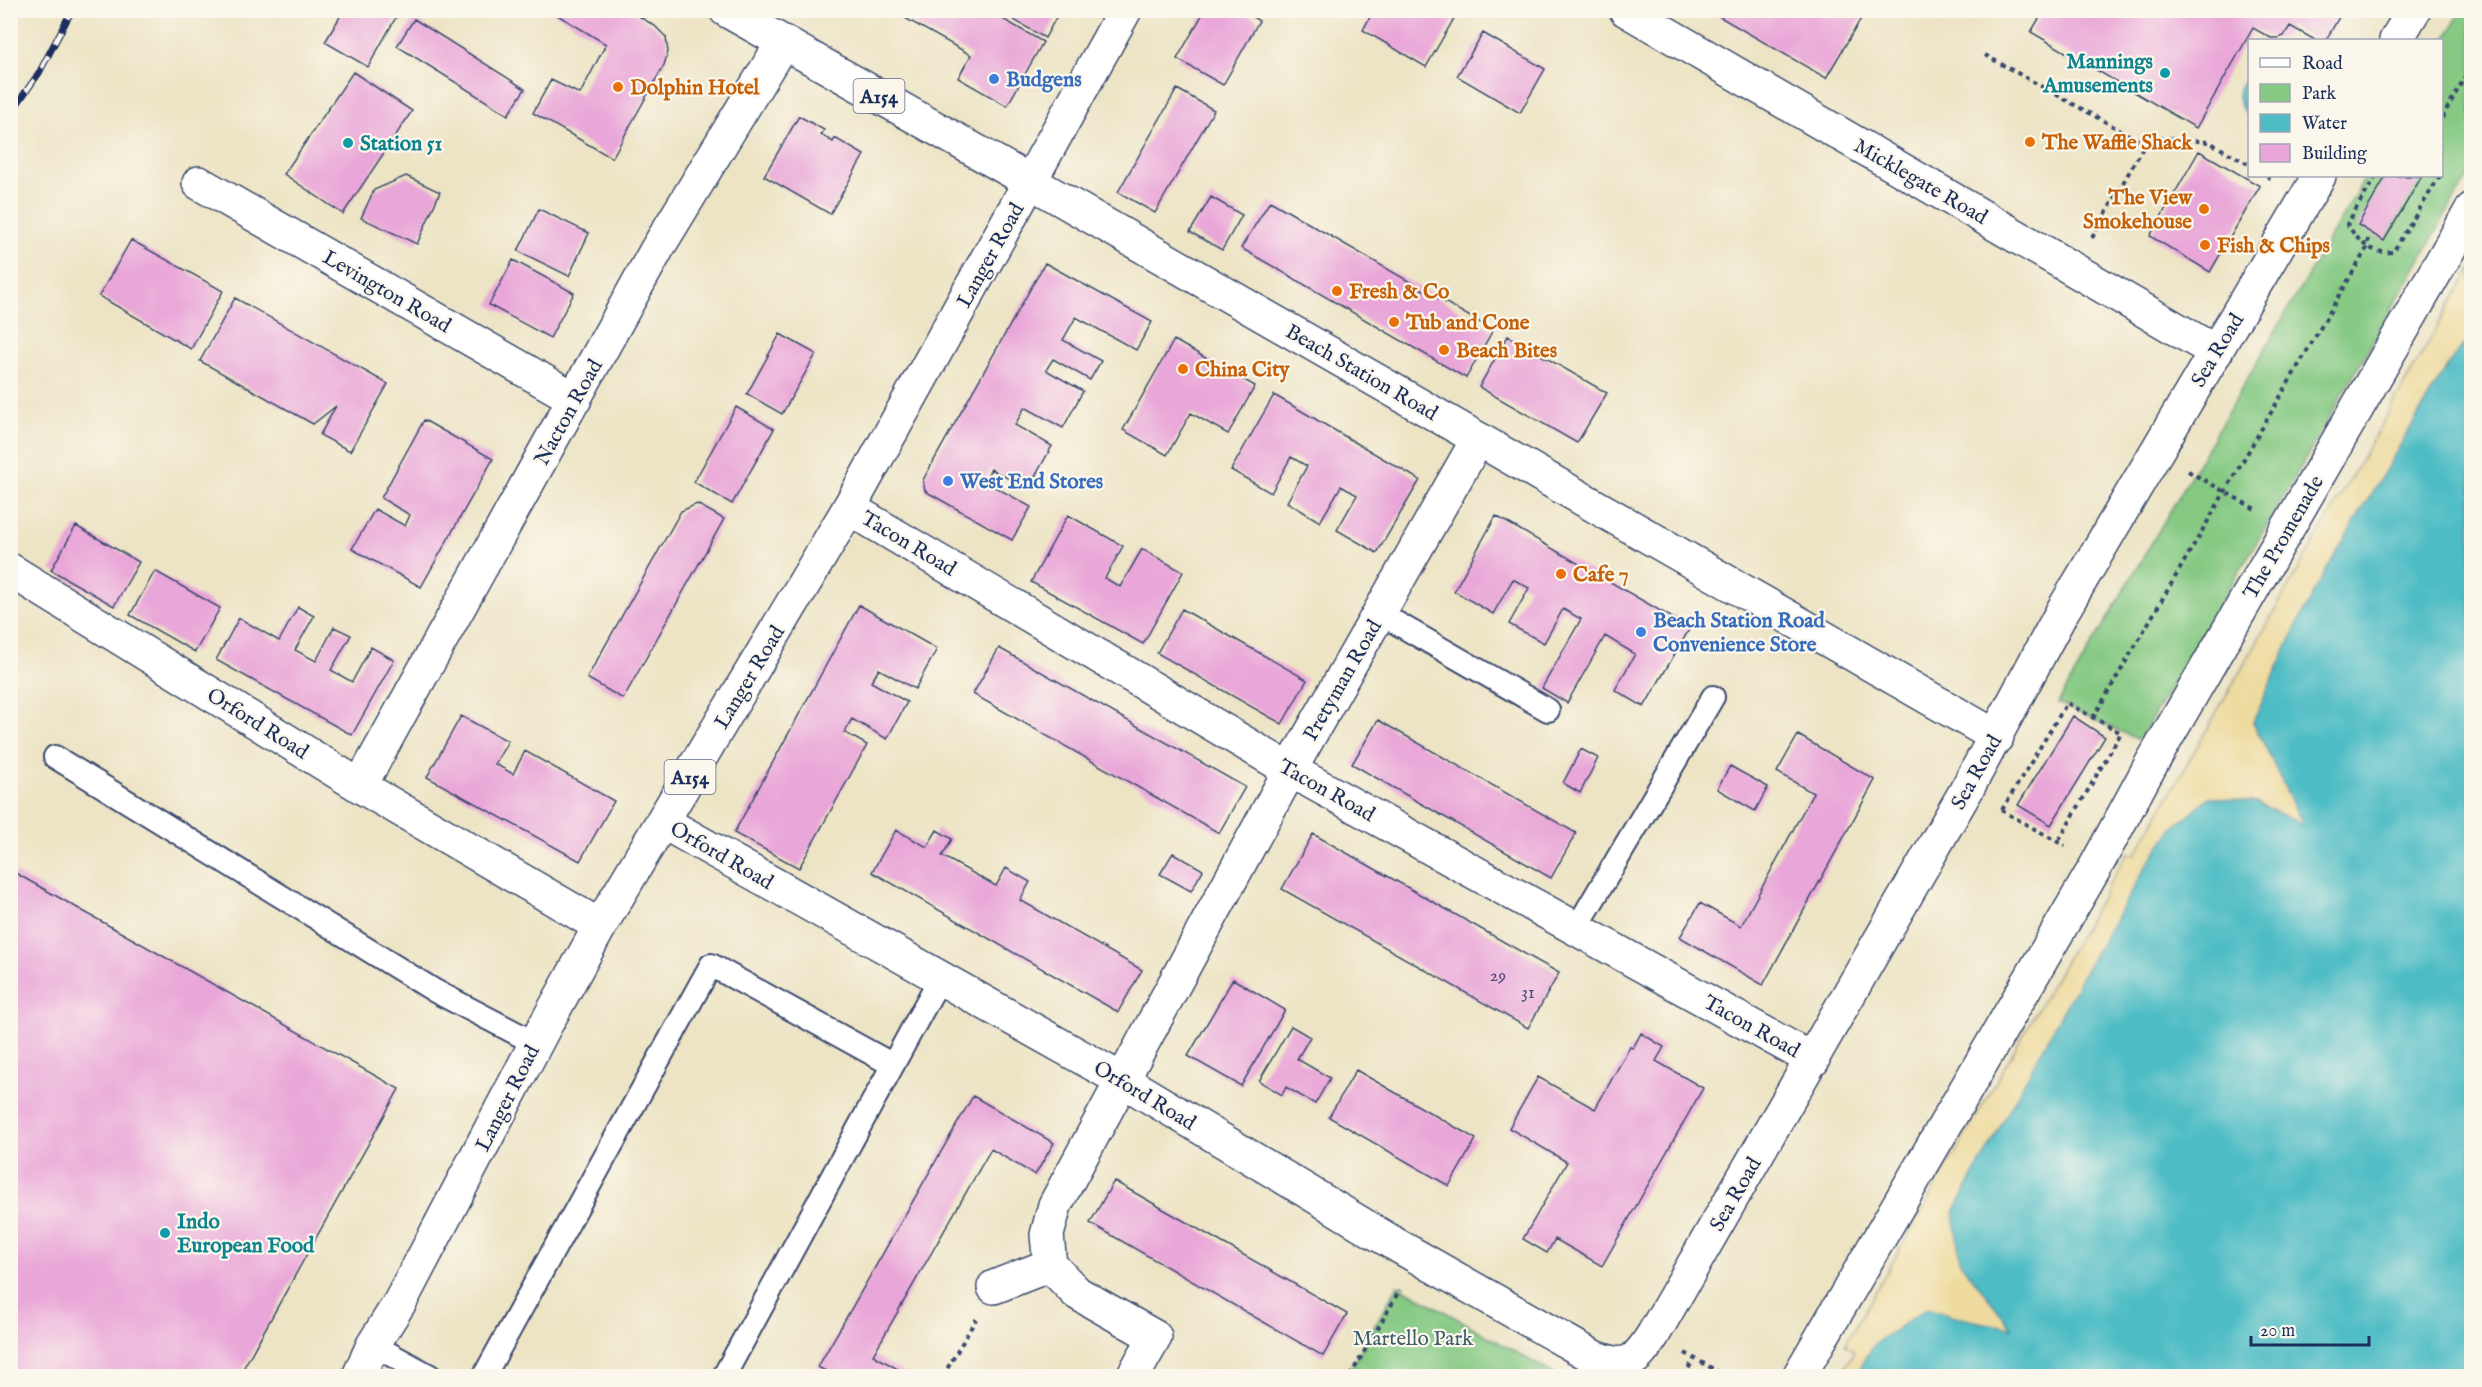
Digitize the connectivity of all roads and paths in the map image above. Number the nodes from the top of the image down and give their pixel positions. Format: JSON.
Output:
{"nodes":[{"id":1,"x":726,"y":10,"type":"edge"},
{"id":2,"x":1125,"y":10,"type":"edge"},
{"id":3,"x":1626,"y":10,"type":"edge"},
{"id":4,"x":2414,"y":10,"type":"edge"},
{"id":5,"x":2397,"y":39,"type":"edge"},
{"id":6,"x":783,"y":42,"type":"junction"},
{"id":7,"x":1985,"y":55,"type":"dead end"},
{"id":8,"x":2472,"y":64,"type":"edge"},
{"id":9,"x":2443,"y":116,"type":"edge"},
{"id":10,"x":2145,"y":144,"type":"junction"},
{"id":11,"x":2248,"y":164,"type":"edge"},
{"id":12,"x":2318,"y":177,"type":"edge"},
{"id":13,"x":2375,"y":177,"type":"edge"},
{"id":14,"x":2439,"y":177,"type":"edge"},
{"id":15,"x":1031,"y":182,"type":"junction"},
{"id":16,"x":200,"y":183,"type":"dead end"},
{"id":17,"x":2472,"y":209,"type":"edge"},
{"id":18,"x":2368,"y":239,"type":"dead end"},
{"id":19,"x":2367,"y":248,"type":"junction"},
{"id":20,"x":2074,"y":269,"type":"junction"},
{"id":21,"x":2217,"y":352,"type":"junction"},
{"id":22,"x":575,"y":399,"type":"junction"},
{"id":23,"x":1478,"y":439,"type":"junction"},
{"id":24,"x":2155,"y":453,"type":"junction"},
{"id":25,"x":2227,"y":492,"type":"junction"},
{"id":26,"x":849,"y":508,"type":"junction"},
{"id":27,"x":2288,"y":528,"type":"junction"},
{"id":28,"x":10,"y":570,"type":"edge"},
{"id":29,"x":1379,"y":613,"type":"junction"},
{"id":30,"x":1713,"y":697,"type":"dead end"},
{"id":31,"x":1548,"y":710,"type":"dead end"},
{"id":32,"x":2093,"y":718,"type":"junction"},
{"id":33,"x":1997,"y":737,"type":"junction"},
{"id":34,"x":55,"y":757,"type":"dead end"},
{"id":35,"x":1290,"y":770,"type":"junction"},
{"id":36,"x":360,"y":786,"type":"junction"},
{"id":37,"x":1967,"y":789,"type":"junction"},
{"id":38,"x":2002,"y":810,"type":"junction"},
{"id":39,"x":663,"y":822,"type":"junction"},
{"id":40,"x":2058,"y":842,"type":"junction"},
{"id":41,"x":2096,"y":866,"type":"junction"},
{"id":42,"x":600,"y":926,"type":"junction"},
{"id":43,"x":1576,"y":929,"type":"junction"},
{"id":44,"x":940,"y":978,"type":"junction"},
{"id":45,"x":535,"y":1043,"type":"junction"},
{"id":46,"x":1813,"y":1060,"type":"junction"},
{"id":47,"x":893,"y":1065,"type":"junction"},
{"id":48,"x":1122,"y":1080,"type":"junction"},
{"id":49,"x":1050,"y":1265,"type":"junction"},
{"id":50,"x":1405,"y":1281,"type":"dead end"},
{"id":51,"x":994,"y":1287,"type":"joint"},
{"id":52,"x":1653,"y":1335,"type":"junction"},
{"id":53,"x":373,"y":1344,"type":"junction"},
{"id":54,"x":1694,"y":1359,"type":"junction"},
{"id":55,"x":1627,"y":1364,"type":"joint"},
{"id":56,"x":359,"y":1377,"type":"edge"},
{"id":57,"x":430,"y":1377,"type":"edge"},
{"id":58,"x":484,"y":1377,"type":"edge"},
{"id":59,"x":724,"y":1377,"type":"edge"},
{"id":60,"x":943,"y":1377,"type":"edge"},
{"id":61,"x":1133,"y":1377,"type":"edge"},
{"id":62,"x":1350,"y":1377,"type":"edge"},
{"id":63,"x":1684,"y":1377,"type":"edge"},
{"id":64,"x":1726,"y":1377,"type":"edge"},
{"id":65,"x":1799,"y":1377,"type":"edge"}],
"edges":[{"from":1,"to":6,"type":"street","name":"Beach Station Road","number":"A154"},
{"from":2,"to":15,"type":"street","name":"Langer Road","number":"A154"},
{"from":3,"to":20,"type":"street","name":"Micklegate Road"},
{"from":4,"to":5,"type":"street"},
{"from":6,"to":15,"type":"street","name":"Beach Station Road","number":"A154"},
{"from":6,"to":22,"type":"street","name":"Nacton Road"},
{"from":7,"to":10,"type":"path"},
{"from":8,"to":9,"type":"path"},
{"from":10,"to":11,"type":"path"},
{"from":10,"to":20,"type":"path"},
{"from":12,"to":21,"type":"street","name":"Sea Road"},
{"from":13,"to":19,"type":"path"},
{"from":14,"to":19,"type":"path"},
{"from":15,"to":23,"type":"street","name":"Beach Station Road"},
{"from":15,"to":26,"type":"street","name":"Langer Road","number":"A154"},
{"from":16,"to":22,"type":"street","name":"Levington Road"},
{"from":17,"to":27,"type":"street","name":"The Promenade"},
{"from":18,"to":19,"type":"path"},
{"from":19,"to":25,"type":"path"},
{"from":20,"to":21,"type":"street","name":"Micklegate Road"},
{"from":21,"to":24,"type":"street","name":"Sea Road"},
{"from":22,"to":36,"type":"street","name":"Nacton Road"},
{"from":23,"to":29,"type":"street","name":"Pretyman Road"},
{"from":23,"to":33,"type":"street","name":"Beach Station Road"},
{"from":24,"to":25,"type":"path"},
{"from":24,"to":33,"type":"street","name":"Sea Road"},
{"from":25,"to":27,"type":"path"},
{"from":25,"to":32,"type":"path"},
{"from":26,"to":35,"type":"street","name":"Tacon Road"},
{"from":26,"to":39,"type":"street","name":"Langer Road","number":"A154"},
{"from":27,"to":41,"type":"street","name":"The Promenade"},
{"from":28,"to":36,"type":"street","name":"Orford Road"},
{"from":29,"to":31,"type":"lane"},
{"from":29,"to":35,"type":"street","name":"Pretyman Road"},
{"from":30,"to":43,"type":"lane"},
{"from":32,"to":38,"type":"path"},
{"from":32,"to":40,"type":"path"},
{"from":33,"to":37,"type":"street","name":"Sea Road"},
{"from":34,"to":45,"type":"lane"},
{"from":35,"to":43,"type":"street","name":"Tacon Road"},
{"from":35,"to":48,"type":"street","name":"Pretyman Road"},
{"from":36,"to":42,"type":"street","name":"Orford Road"},
{"from":37,"to":38,"type":"path"},
{"from":37,"to":46,"type":"street","name":"Sea Road"},
{"from":38,"to":40,"type":"path"},
{"from":39,"to":42,"type":"street","name":"Langer Road","number":"A154"},
{"from":39,"to":44,"type":"street","name":"Orford Road"},
{"from":40,"to":41,"type":"path"},
{"from":41,"to":65,"type":"street","name":"The Promenade"},
{"from":42,"to":45,"type":"street","name":"Langer Road","number":"A154"},
{"from":43,"to":46,"type":"street","name":"Tacon Road"},
{"from":44,"to":47,"type":"lane"},
{"from":44,"to":48,"type":"street","name":"Orford Road"},
{"from":45,"to":53,"type":"street","name":"Langer Road","number":"A154"},
{"from":46,"to":52,"type":"street","name":"Sea Road"},
{"from":47,"to":58,"type":"lane"},
{"from":47,"to":59,"type":"lane"},
{"from":48,"to":49,"type":"street","name":"Pretyman Road"},
{"from":48,"to":55,"type":"street","name":"Orford Road"},
{"from":49,"to":51,"type":"street"},
{"from":49,"to":61,"type":"street"},
{"from":50,"to":62,"type":"path"},
{"from":51,"to":60,"type":"path"},
{"from":52,"to":54,"type":"path"},
{"from":52,"to":55,"type":"street","name":"Sea Road"},
{"from":53,"to":56,"type":"street","name":"Langer Road","number":"A154"},
{"from":53,"to":57,"type":"lane"},
{"from":54,"to":63,"type":"path"},
{"from":54,"to":64,"type":"path"}]}
